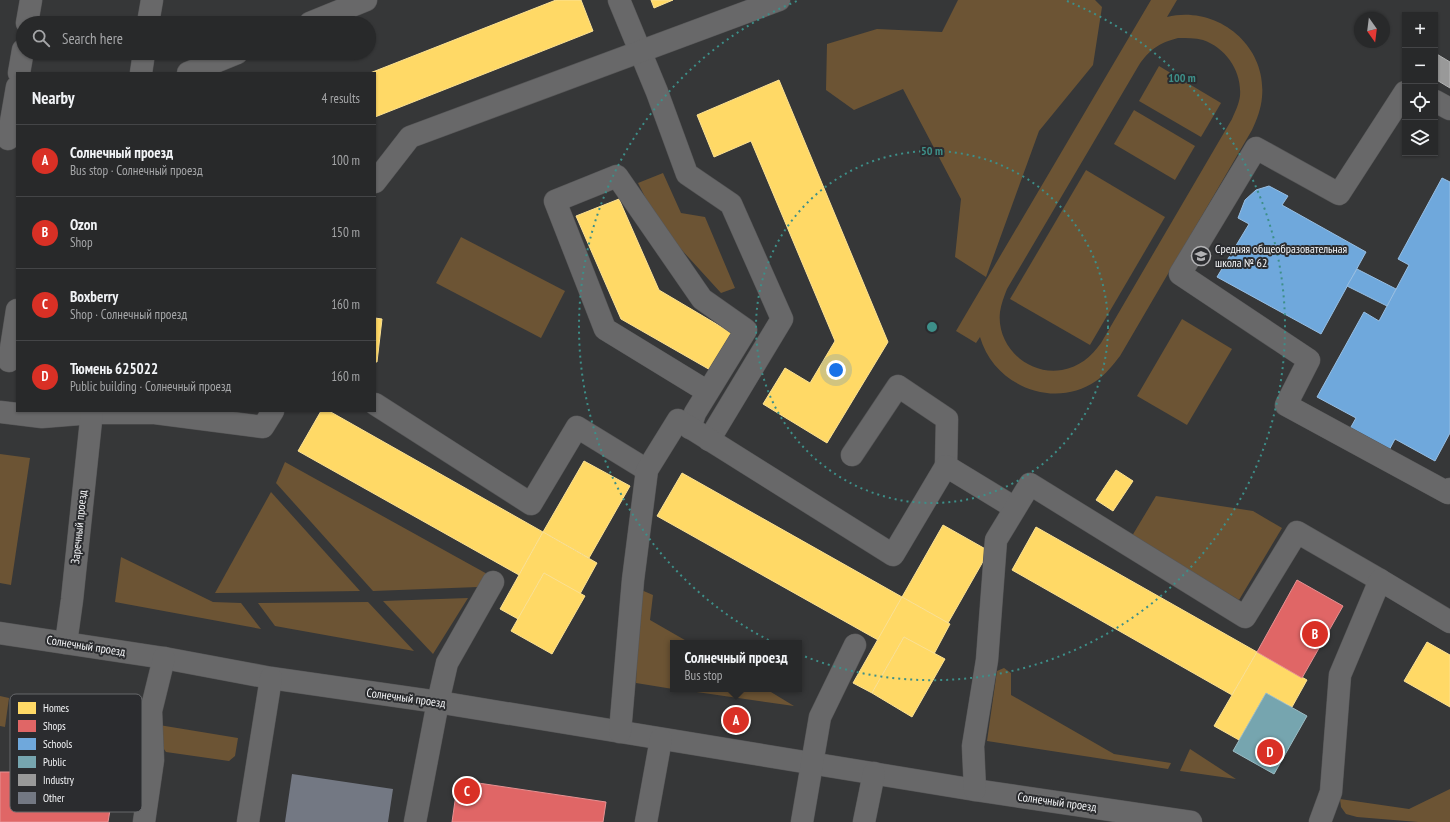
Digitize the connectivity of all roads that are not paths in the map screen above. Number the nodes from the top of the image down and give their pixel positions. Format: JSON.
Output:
{"nodes":[{"id":1,"x":31,"y":0,"type":"edge"},
{"id":2,"x":152,"y":0,"type":"edge"},
{"id":3,"x":366,"y":0,"type":"edge"},
{"id":4,"x":619,"y":0,"type":"edge"},
{"id":5,"x":778,"y":0,"type":"edge"},
{"id":6,"x":29,"y":16,"type":"edge"},
{"id":7,"x":149,"y":16,"type":"edge"},
{"id":8,"x":327,"y":16,"type":"edge"},
{"id":9,"x":640,"y":52,"type":"junction"},
{"id":10,"x":21,"y":60,"type":"edge"},
{"id":11,"x":143,"y":60,"type":"edge"},
{"id":12,"x":220,"y":60,"type":"edge"},
{"id":13,"x":19,"y":72,"type":"edge"},
{"id":14,"x":141,"y":72,"type":"edge"},
{"id":15,"x":190,"y":72,"type":"edge"},
{"id":16,"x":16,"y":93,"type":"edge"},
{"id":17,"x":1402,"y":97,"type":"edge"},
{"id":18,"x":1438,"y":103,"type":"edge"},
{"id":19,"x":1450,"y":109,"type":"edge"},
{"id":20,"x":8,"y":140,"type":"edge"},
{"id":21,"x":376,"y":181,"type":"edge"},
{"id":22,"x":16,"y":316,"type":"edge"},
{"id":23,"x":9,"y":361,"type":"edge"},
{"id":24,"x":708,"y":392,"type":"junction"},
{"id":25,"x":376,"y":405,"type":"edge"},
{"id":26,"x":0,"y":412,"type":"edge"},
{"id":27,"x":91,"y":412,"type":"edge"},
{"id":28,"x":272,"y":412,"type":"edge"},
{"id":29,"x":690,"y":428,"type":"junction"},
{"id":30,"x":709,"y":440,"type":"junction"},
{"id":31,"x":852,"y":455,"type":"dead end"},
{"id":32,"x":946,"y":466,"type":"junction"},
{"id":33,"x":647,"y":470,"type":"junction"},
{"id":34,"x":1450,"y":489,"type":"edge"},
{"id":35,"x":1015,"y":508,"type":"junction"},
{"id":36,"x":1380,"y":580,"type":"junction"},
{"id":37,"x":493,"y":582,"type":"dead end"},
{"id":38,"x":1450,"y":622,"type":"edge"},
{"id":39,"x":0,"y":634,"type":"edge"},
{"id":40,"x":66,"y":642,"type":"junction"},
{"id":41,"x":855,"y":645,"type":"dead end"},
{"id":42,"x":164,"y":658,"type":"junction"},
{"id":43,"x":271,"y":678,"type":"junction"},
{"id":44,"x":438,"y":702,"type":"junction"},
{"id":45,"x":620,"y":732,"type":"junction"},
{"id":46,"x":661,"y":739,"type":"junction"},
{"id":47,"x":812,"y":763,"type":"junction"},
{"id":48,"x":874,"y":774,"type":"junction"},
{"id":49,"x":975,"y":790,"type":"junction"},
{"id":50,"x":1152,"y":819,"type":"edge"},
{"id":51,"x":144,"y":822,"type":"edge"},
{"id":52,"x":248,"y":822,"type":"edge"},
{"id":53,"x":415,"y":822,"type":"edge"},
{"id":54,"x":646,"y":822,"type":"edge"},
{"id":55,"x":802,"y":822,"type":"edge"},
{"id":56,"x":864,"y":822,"type":"edge"},
{"id":57,"x":1190,"y":822,"type":"edge"},
{"id":58,"x":1320,"y":822,"type":"edge"}],
"edges":[{"from":1,"to":6,"type":"street"},
{"from":2,"to":7,"type":"street"},
{"from":3,"to":8,"type":"street"},
{"from":4,"to":9,"type":"street"},
{"from":5,"to":9,"type":"street"},
{"from":9,"to":21,"type":"street"},
{"from":9,"to":30,"type":"street"},
{"from":10,"to":13,"type":"street"},
{"from":11,"to":14,"type":"street"},
{"from":12,"to":15,"type":"street"},
{"from":16,"to":20,"type":"street"},
{"from":17,"to":34,"type":"street"},
{"from":18,"to":19,"type":"street"},
{"from":22,"to":23,"type":"street"},
{"from":24,"to":24,"type":"street"},
{"from":24,"to":29,"type":"street"},
{"from":25,"to":33,"type":"street"},
{"from":26,"to":27,"type":"street"},
{"from":27,"to":28,"type":"street"},
{"from":27,"to":40,"type":"street","name":"Заречный проезд"},
{"from":29,"to":30,"type":"street"},
{"from":29,"to":33,"type":"street"},
{"from":30,"to":32,"type":"street"},
{"from":31,"to":32,"type":"street"},
{"from":32,"to":35,"type":"street"},
{"from":33,"to":45,"type":"street"},
{"from":35,"to":36,"type":"street"},
{"from":35,"to":49,"type":"street"},
{"from":36,"to":38,"type":"street"},
{"from":36,"to":58,"type":"street"},
{"from":37,"to":44,"type":"street"},
{"from":39,"to":40,"type":"street","name":"Солнечный проезд"},
{"from":40,"to":42,"type":"street","name":"Солнечный проезд"},
{"from":41,"to":47,"type":"street"},
{"from":42,"to":43,"type":"street","name":"Солнечный проезд"},
{"from":42,"to":51,"type":"street"},
{"from":43,"to":44,"type":"street","name":"Солнечный проезд"},
{"from":43,"to":52,"type":"street"},
{"from":44,"to":45,"type":"street","name":"Солнечный проезд"},
{"from":44,"to":53,"type":"street"},
{"from":45,"to":46,"type":"street","name":"Солнечный проезд"},
{"from":46,"to":47,"type":"street","name":"Солнечный проезд"},
{"from":46,"to":54,"type":"street"},
{"from":47,"to":48,"type":"street","name":"Солнечный проезд"},
{"from":47,"to":55,"type":"street"},
{"from":48,"to":49,"type":"street","name":"Солнечный проезд"},
{"from":48,"to":56,"type":"street"},
{"from":49,"to":50,"type":"street","name":"Солнечный проезд"},
{"from":50,"to":57,"type":"street","name":"Солнечный проезд"}]}
